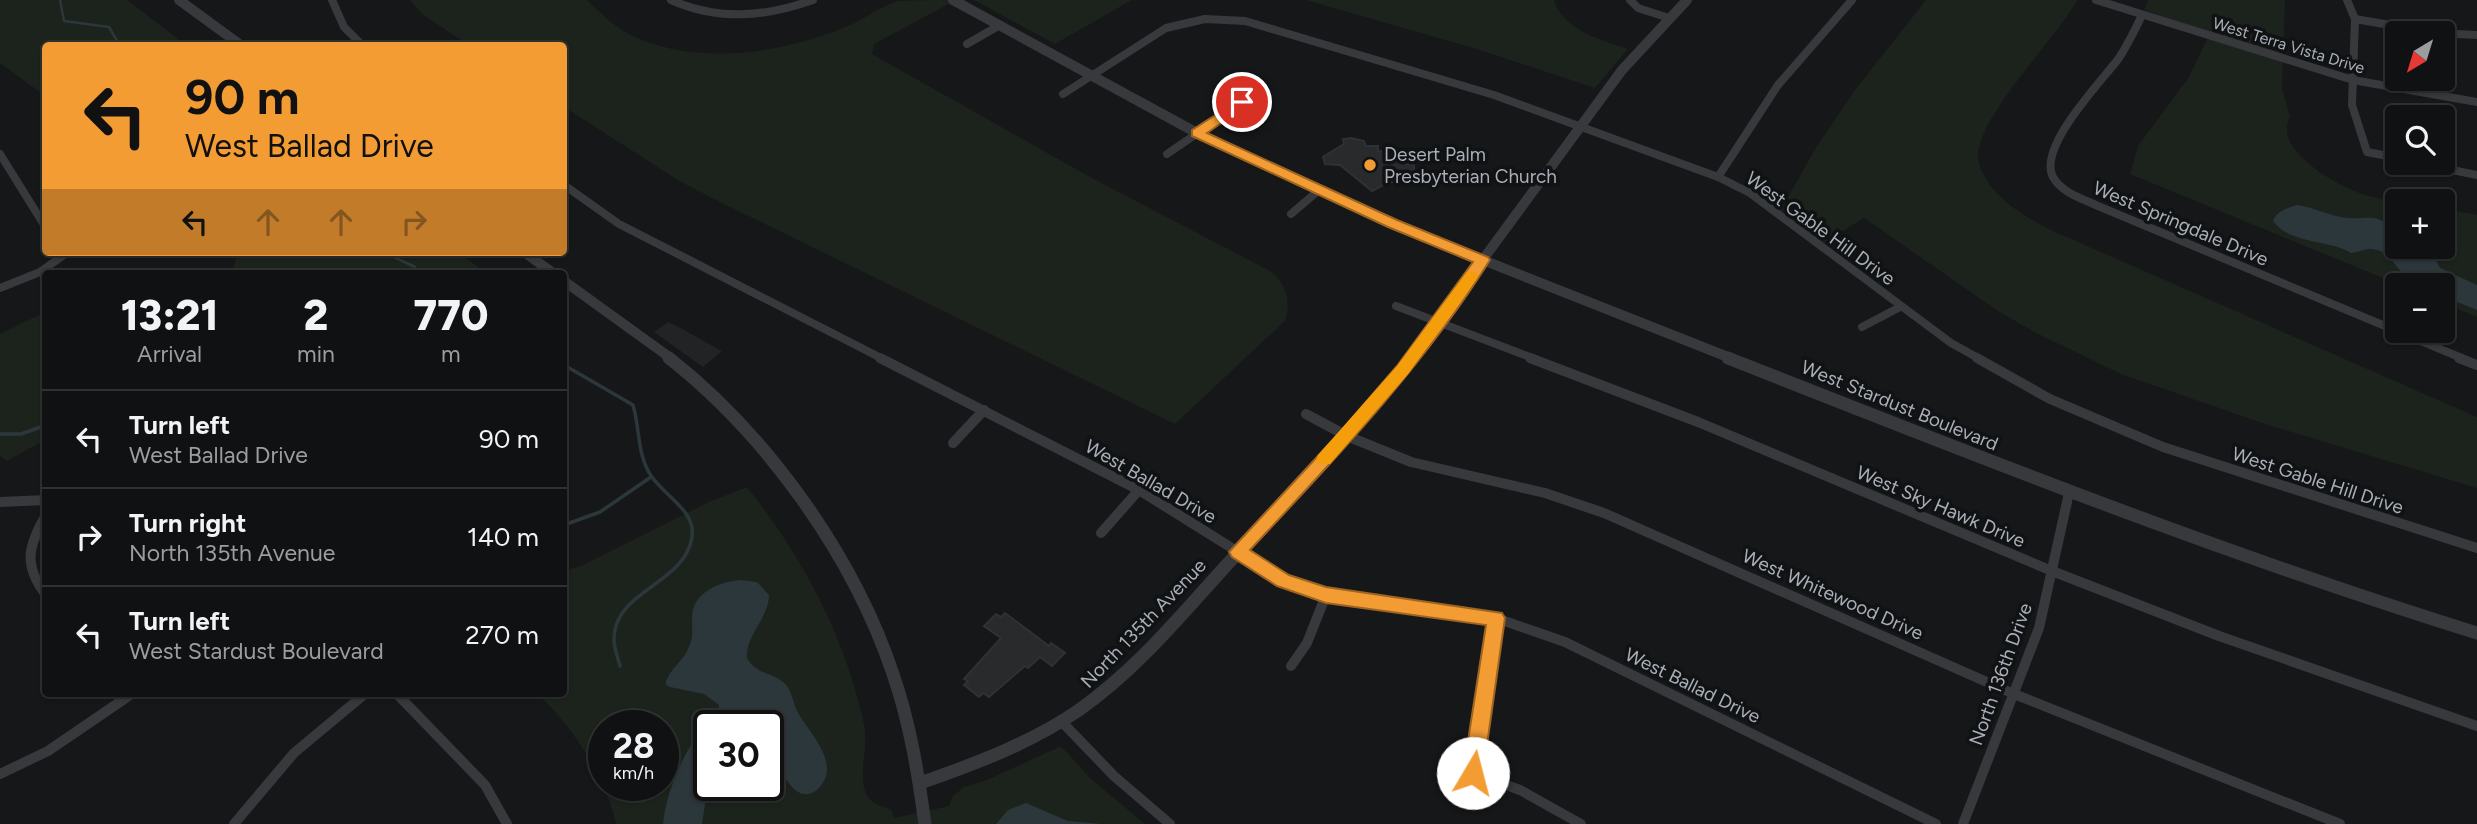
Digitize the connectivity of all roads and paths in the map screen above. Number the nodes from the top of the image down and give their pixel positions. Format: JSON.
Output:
{"nodes":[{"id":1,"x":179,"y":0,"type":"edge"},
{"id":2,"x":332,"y":0,"type":"edge"},
{"id":3,"x":671,"y":0,"type":"edge"},
{"id":4,"x":813,"y":0,"type":"edge"},
{"id":5,"x":953,"y":0,"type":"edge"},
{"id":6,"x":1630,"y":0,"type":"edge"},
{"id":7,"x":1687,"y":0,"type":"edge"},
{"id":8,"x":1852,"y":0,"type":"edge"},
{"id":9,"x":2096,"y":0,"type":"edge"},
{"id":10,"x":2347,"y":0,"type":"edge"},
{"id":11,"x":2142,"y":15,"type":"junction"},
{"id":12,"x":1669,"y":18,"type":"junction"},
{"id":13,"x":2355,"y":19,"type":"junction"},
{"id":14,"x":1000,"y":25,"type":"junction"},
{"id":15,"x":2477,"y":35,"type":"edge"},
{"id":16,"x":237,"y":42,"type":"edge"},
{"id":17,"x":359,"y":42,"type":"edge"},
{"id":18,"x":967,"y":44,"type":"dead end"},
{"id":19,"x":1091,"y":76,"type":"junction"},
{"id":20,"x":2353,"y":80,"type":"junction"},
{"id":21,"x":1063,"y":94,"type":"dead end"},
{"id":22,"x":1242,"y":102,"type":"dead end"},
{"id":23,"x":2477,"y":102,"type":"edge"},
{"id":24,"x":1580,"y":126,"type":"junction"},
{"id":25,"x":1197,"y":133,"type":"junction"},
{"id":26,"x":0,"y":154,"type":"edge"},
{"id":27,"x":1167,"y":154,"type":"dead end"},
{"id":28,"x":2385,"y":155,"type":"edge"},
{"id":29,"x":2455,"y":170,"type":"edge"},
{"id":30,"x":2477,"y":175,"type":"edge"},
{"id":31,"x":1718,"y":177,"type":"junction"},
{"id":32,"x":567,"y":187,"type":"edge"},
{"id":33,"x":1318,"y":191,"type":"junction"},
{"id":34,"x":1291,"y":214,"type":"dead end"},
{"id":35,"x":42,"y":222,"type":"edge"},
{"id":36,"x":62,"y":256,"type":"edge"},
{"id":37,"x":530,"y":256,"type":"edge"},
{"id":38,"x":1482,"y":260,"type":"junction"},
{"id":39,"x":549,"y":270,"type":"edge"},
{"id":40,"x":567,"y":283,"type":"edge"},
{"id":41,"x":0,"y":288,"type":"edge"},
{"id":42,"x":1396,"y":306,"type":"dead end"},
{"id":43,"x":1900,"y":307,"type":"junction"},
{"id":44,"x":1437,"y":323,"type":"junction"},
{"id":45,"x":1862,"y":327,"type":"dead end"},
{"id":46,"x":2477,"y":365,"type":"edge"},
{"id":47,"x":984,"y":410,"type":"junction"},
{"id":48,"x":1306,"y":414,"type":"dead end"},
{"id":49,"x":1347,"y":436,"type":"junction"},
{"id":50,"x":953,"y":443,"type":"dead end"},
{"id":51,"x":1139,"y":490,"type":"junction"},
{"id":52,"x":2068,"y":492,"type":"junction"},
{"id":53,"x":42,"y":500,"type":"edge"},
{"id":54,"x":0,"y":502,"type":"edge"},
{"id":55,"x":42,"y":521,"type":"edge"},
{"id":56,"x":1101,"y":533,"type":"dead end"},
{"id":57,"x":2477,"y":548,"type":"edge"},
{"id":58,"x":1238,"y":552,"type":"junction"},
{"id":59,"x":2052,"y":571,"type":"junction"},
{"id":60,"x":42,"y":590,"type":"edge"},
{"id":61,"x":1326,"y":595,"type":"junction"},
{"id":62,"x":1496,"y":618,"type":"junction"},
{"id":63,"x":2477,"y":633,"type":"edge"},
{"id":64,"x":1291,"y":666,"type":"dead end"},
{"id":65,"x":2014,"y":694,"type":"junction"},
{"id":66,"x":126,"y":697,"type":"edge"},
{"id":67,"x":361,"y":697,"type":"edge"},
{"id":68,"x":400,"y":697,"type":"edge"},
{"id":69,"x":1063,"y":723,"type":"junction"},
{"id":70,"x":2477,"y":726,"type":"edge"},
{"id":71,"x":0,"y":774,"type":"edge"},
{"id":72,"x":920,"y":783,"type":"junction"},
{"id":73,"x":234,"y":824,"type":"edge"},
{"id":74,"x":507,"y":824,"type":"edge"},
{"id":75,"x":925,"y":824,"type":"edge"},
{"id":76,"x":1170,"y":824,"type":"edge"},
{"id":77,"x":1581,"y":824,"type":"edge"},
{"id":78,"x":1936,"y":824,"type":"edge"},
{"id":79,"x":1963,"y":824,"type":"edge"},
{"id":80,"x":2340,"y":824,"type":"edge"}],
"edges":[{"from":1,"to":16,"type":"street"},
{"from":2,"to":17,"type":"street"},
{"from":3,"to":4,"type":"street"},
{"from":5,"to":14,"type":"street","name":"West Stardust Boulevard"},
{"from":6,"to":12,"type":"street"},
{"from":7,"to":12,"type":"street","name":"North 135th Avenue"},
{"from":8,"to":31,"type":"street"},
{"from":9,"to":11,"type":"street","name":"West Terra Vista Drive"},
{"from":10,"to":13,"type":"street"},
{"from":11,"to":20,"type":"street","name":"West Terra Vista Drive"},
{"from":11,"to":46,"type":"street","name":"West Springdale Drive"},
{"from":12,"to":24,"type":"street","name":"North 135th Avenue"},
{"from":13,"to":15,"type":"street"},
{"from":13,"to":20,"type":"street"},
{"from":14,"to":18,"type":"street"},
{"from":14,"to":19,"type":"street","name":"West Stardust Boulevard"},
{"from":19,"to":21,"type":"street"},
{"from":19,"to":24,"type":"street","name":"West Gable Hill Drive"},
{"from":19,"to":25,"type":"street","name":"West Stardust Boulevard"},
{"from":20,"to":23,"type":"street","name":"West Terra Vista Drive"},
{"from":20,"to":28,"type":"street"},
{"from":22,"to":25,"type":"street"},
{"from":24,"to":31,"type":"street","name":"West Gable Hill Drive"},
{"from":24,"to":38,"type":"street","name":"North 135th Avenue"},
{"from":25,"to":27,"type":"street"},
{"from":25,"to":33,"type":"street","name":"West Stardust Boulevard"},
{"from":26,"to":35,"type":"street"},
{"from":29,"to":30,"type":"street"},
{"from":31,"to":43,"type":"street","name":"West Gable Hill Drive"},
{"from":32,"to":47,"type":"street","name":"West Ballad Drive"},
{"from":33,"to":34,"type":"street"},
{"from":33,"to":38,"type":"street","name":"West Stardust Boulevard"},
{"from":36,"to":41,"type":"street"},
{"from":37,"to":39,"type":"street"},
{"from":38,"to":44,"type":"street","name":"North 135th Avenue"},
{"from":38,"to":52,"type":"street","name":"West Stardust Boulevard"},
{"from":40,"to":72,"type":"street"},
{"from":42,"to":44,"type":"street","name":"West Sky Hawk Drive"},
{"from":43,"to":45,"type":"street"},
{"from":43,"to":57,"type":"street","name":"West Gable Hill Drive"},
{"from":44,"to":49,"type":"street","name":"North 135th Avenue"},
{"from":44,"to":59,"type":"street","name":"West Sky Hawk Drive"},
{"from":47,"to":50,"type":"street"},
{"from":47,"to":51,"type":"street","name":"West Ballad Drive"},
{"from":48,"to":49,"type":"street","name":"West Whitewood Drive"},
{"from":49,"to":58,"type":"street","name":"North 135th Avenue"},
{"from":49,"to":65,"type":"street","name":"West Whitewood Drive"},
{"from":51,"to":56,"type":"street"},
{"from":51,"to":58,"type":"street","name":"West Ballad Drive"},
{"from":52,"to":59,"type":"street","name":"North 136th Drive"},
{"from":52,"to":63,"type":"street","name":"West Stardust Boulevard"},
{"from":53,"to":54,"type":"street"},
{"from":55,"to":60,"type":"street"},
{"from":58,"to":61,"type":"street","name":"West Ballad Drive"},
{"from":58,"to":69,"type":"street","name":"North 135th Avenue"},
{"from":59,"to":65,"type":"street","name":"North 136th Drive"},
{"from":59,"to":70,"type":"street","name":"West Sky Hawk Drive"},
{"from":61,"to":62,"type":"street","name":"West Ballad Drive"},
{"from":61,"to":64,"type":"street"},
{"from":62,"to":77,"type":"street"},
{"from":62,"to":78,"type":"street","name":"West Ballad Drive"},
{"from":65,"to":79,"type":"street","name":"North 136th Drive"},
{"from":65,"to":80,"type":"street","name":"West Whitewood Drive"},
{"from":66,"to":71,"type":"street"},
{"from":67,"to":73,"type":"street"},
{"from":68,"to":74,"type":"street"},
{"from":69,"to":72,"type":"street","name":"North 135th Avenue"},
{"from":69,"to":76,"type":"street"},
{"from":72,"to":75,"type":"street"}]}
